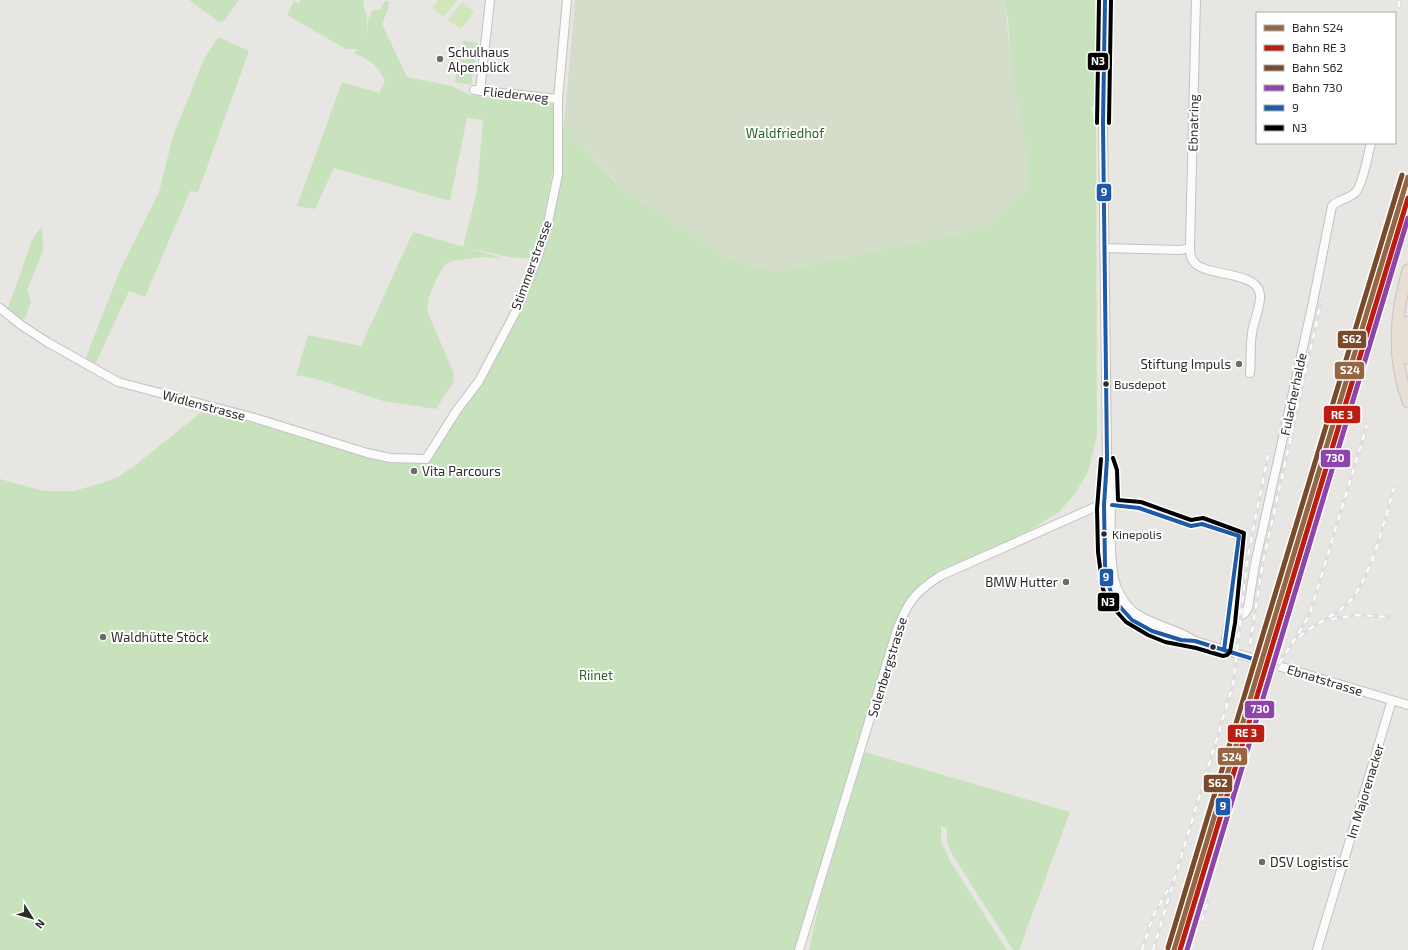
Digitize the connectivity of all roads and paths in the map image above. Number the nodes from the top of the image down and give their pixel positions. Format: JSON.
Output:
{"nodes":[{"id":1,"x":490,"y":0,"type":"edge"},
{"id":2,"x":567,"y":0,"type":"edge"},
{"id":3,"x":1105,"y":0,"type":"edge"},
{"id":4,"x":1196,"y":0,"type":"edge"},
{"id":5,"x":558,"y":99,"type":"junction"},
{"id":6,"x":1371,"y":144,"type":"edge"},
{"id":7,"x":1190,"y":245,"type":"junction"},
{"id":8,"x":1104,"y":248,"type":"junction"},
{"id":9,"x":1408,"y":270,"type":"edge"},
{"id":10,"x":0,"y":308,"type":"edge"},
{"id":11,"x":1408,"y":322,"type":"edge"},
{"id":12,"x":1408,"y":336,"type":"edge"},
{"id":13,"x":1408,"y":358,"type":"edge"},
{"id":14,"x":1250,"y":373,"type":"dead end"},
{"id":15,"x":1408,"y":402,"type":"edge"},
{"id":16,"x":426,"y":459,"type":"joint"},
{"id":17,"x":1108,"y":505,"type":"junction"},
{"id":18,"x":1224,"y":650,"type":"junction"},
{"id":19,"x":1266,"y":663,"type":"junction"},
{"id":20,"x":1392,"y":700,"type":"junction"},
{"id":21,"x":1408,"y":705,"type":"edge"},
{"id":22,"x":799,"y":950,"type":"edge"},
{"id":23,"x":1180,"y":950,"type":"edge"},
{"id":24,"x":1317,"y":950,"type":"edge"}],
"edges":[{"from":1,"to":5,"type":"street","name":"Fliederweg"},
{"from":2,"to":5,"type":"street","name":"Stimmerstrasse"},
{"from":3,"to":8,"type":"street","name":"Ebnatstrasse"},
{"from":4,"to":7,"type":"street","name":"Ebnatring"},
{"from":5,"to":16,"type":"street","name":"Stimmerstrasse"},
{"from":6,"to":18,"type":"street","name":"Fulacherhalde"},
{"from":7,"to":8,"type":"street"},
{"from":7,"to":14,"type":"street","name":"Ebnatring"},
{"from":8,"to":17,"type":"street","name":"Ebnatstrasse"},
{"from":9,"to":15,"type":"highway"},
{"from":10,"to":16,"type":"street","name":"Widlenstrasse"},
{"from":11,"to":12,"type":"highway"},
{"from":12,"to":13,"type":"highway"},
{"from":17,"to":18,"type":"street","name":"Ebnatstrasse"},
{"from":17,"to":22,"type":"street","name":"Solenbergstrasse"},
{"from":18,"to":19,"type":"street","name":"Ebnatstrasse"},
{"from":19,"to":20,"type":"street","name":"Ebnatstrasse"},
{"from":19,"to":23,"type":"street"},
{"from":20,"to":21,"type":"street","name":"Ebnatstrasse"},
{"from":20,"to":24,"type":"street","name":"Im Majorenacker"}]}
